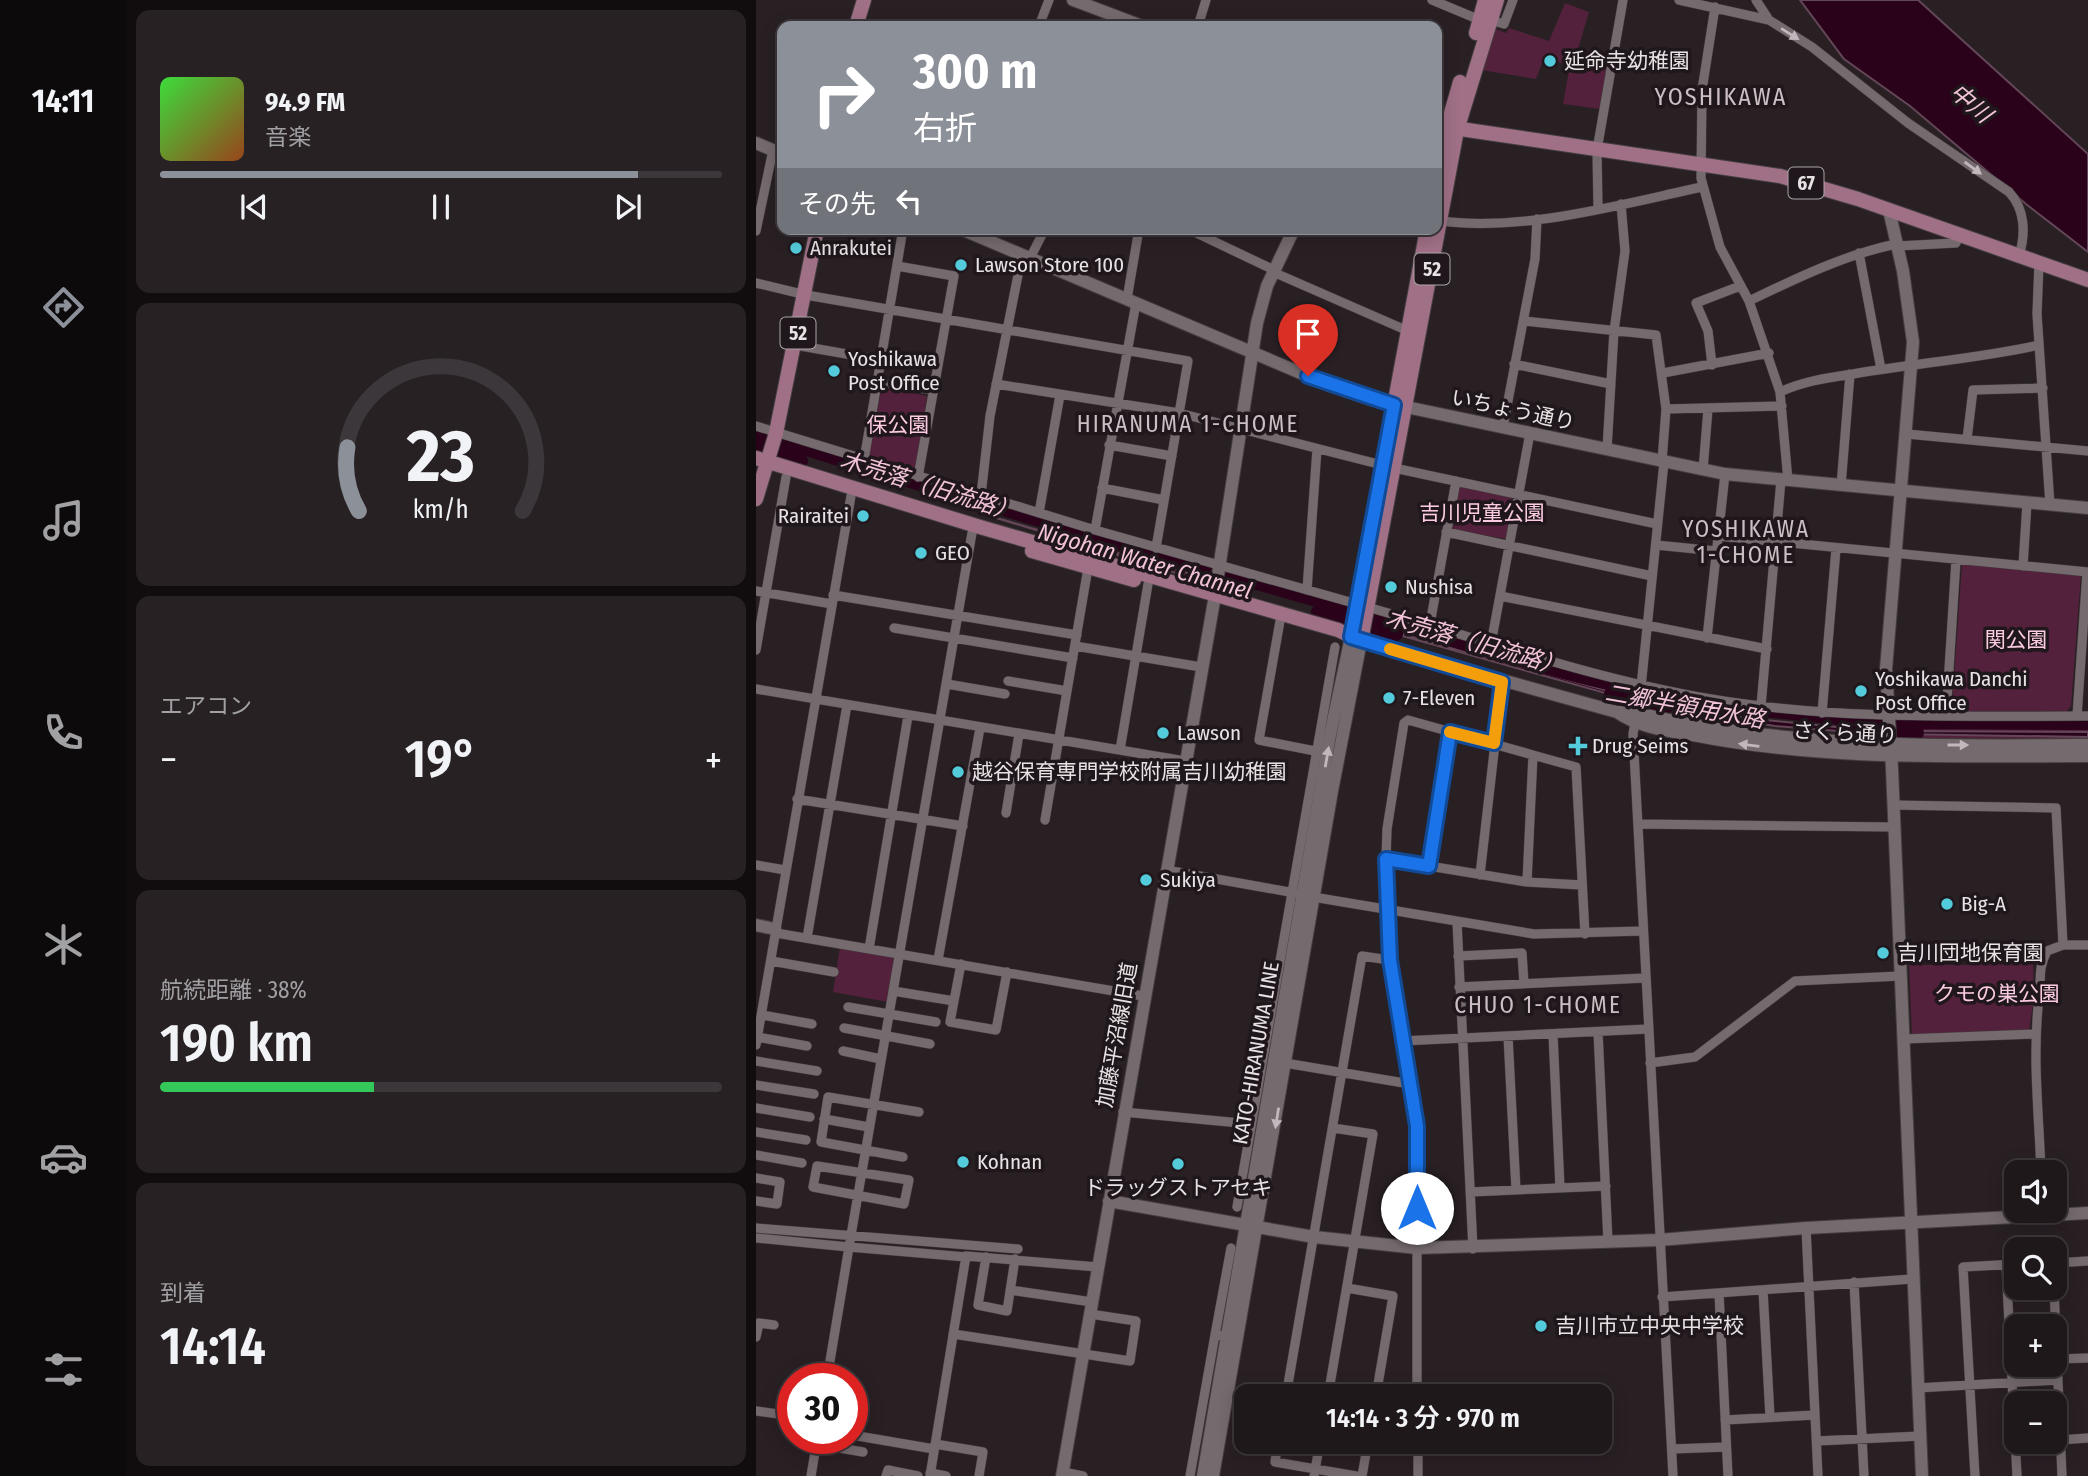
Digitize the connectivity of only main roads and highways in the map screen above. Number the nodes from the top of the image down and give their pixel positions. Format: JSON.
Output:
{"nodes":[{"id":1,"x":864,"y":0,"type":"edge"},
{"id":2,"x":1485,"y":0,"type":"edge"},
{"id":3,"x":1497,"y":0,"type":"edge"},
{"id":4,"x":1485,"y":20,"type":"junction"},
{"id":5,"x":858,"y":21,"type":"edge"},
{"id":6,"x":1447,"y":127,"type":"edge"},
{"id":7,"x":1442,"y":153,"type":"edge"},
{"id":8,"x":1442,"y":205,"type":"edge"},
{"id":9,"x":816,"y":235,"type":"edge"},
{"id":10,"x":1426,"y":235,"type":"edge"},
{"id":11,"x":1438,"y":235,"type":"edge"},
{"id":12,"x":2088,"y":280,"type":"edge"},
{"id":13,"x":1399,"y":406,"type":"junction"},
{"id":14,"x":763,"y":463,"type":"edge"},
{"id":15,"x":756,"y":499,"type":"edge"},
{"id":16,"x":1215,"y":594,"type":"junction"},
{"id":17,"x":1355,"y":635,"type":"junction"}],
"edges":[{"from":1,"to":5,"type":"main road"},
{"from":2,"to":4,"type":"main road","number":"52"},
{"from":3,"to":4,"type":"main road","number":"52"},
{"from":4,"to":6,"type":"main road","number":"52"},
{"from":6,"to":7,"type":"main road","number":"52"},
{"from":6,"to":8,"type":"main road","number":"52"},
{"from":6,"to":12,"type":"main road","number":"67"},
{"from":9,"to":14,"type":"main road","number":"52"},
{"from":10,"to":13,"type":"main road","number":"52"},
{"from":11,"to":13,"type":"main road","number":"52"},
{"from":13,"to":17,"type":"main road","number":"52"},
{"from":14,"to":15,"type":"main road","number":"52"},
{"from":14,"to":16,"type":"main road"},
{"from":14,"to":16,"type":"main road"},
{"from":16,"to":17,"type":"main road"},
{"from":16,"to":17,"type":"main road"}]}
